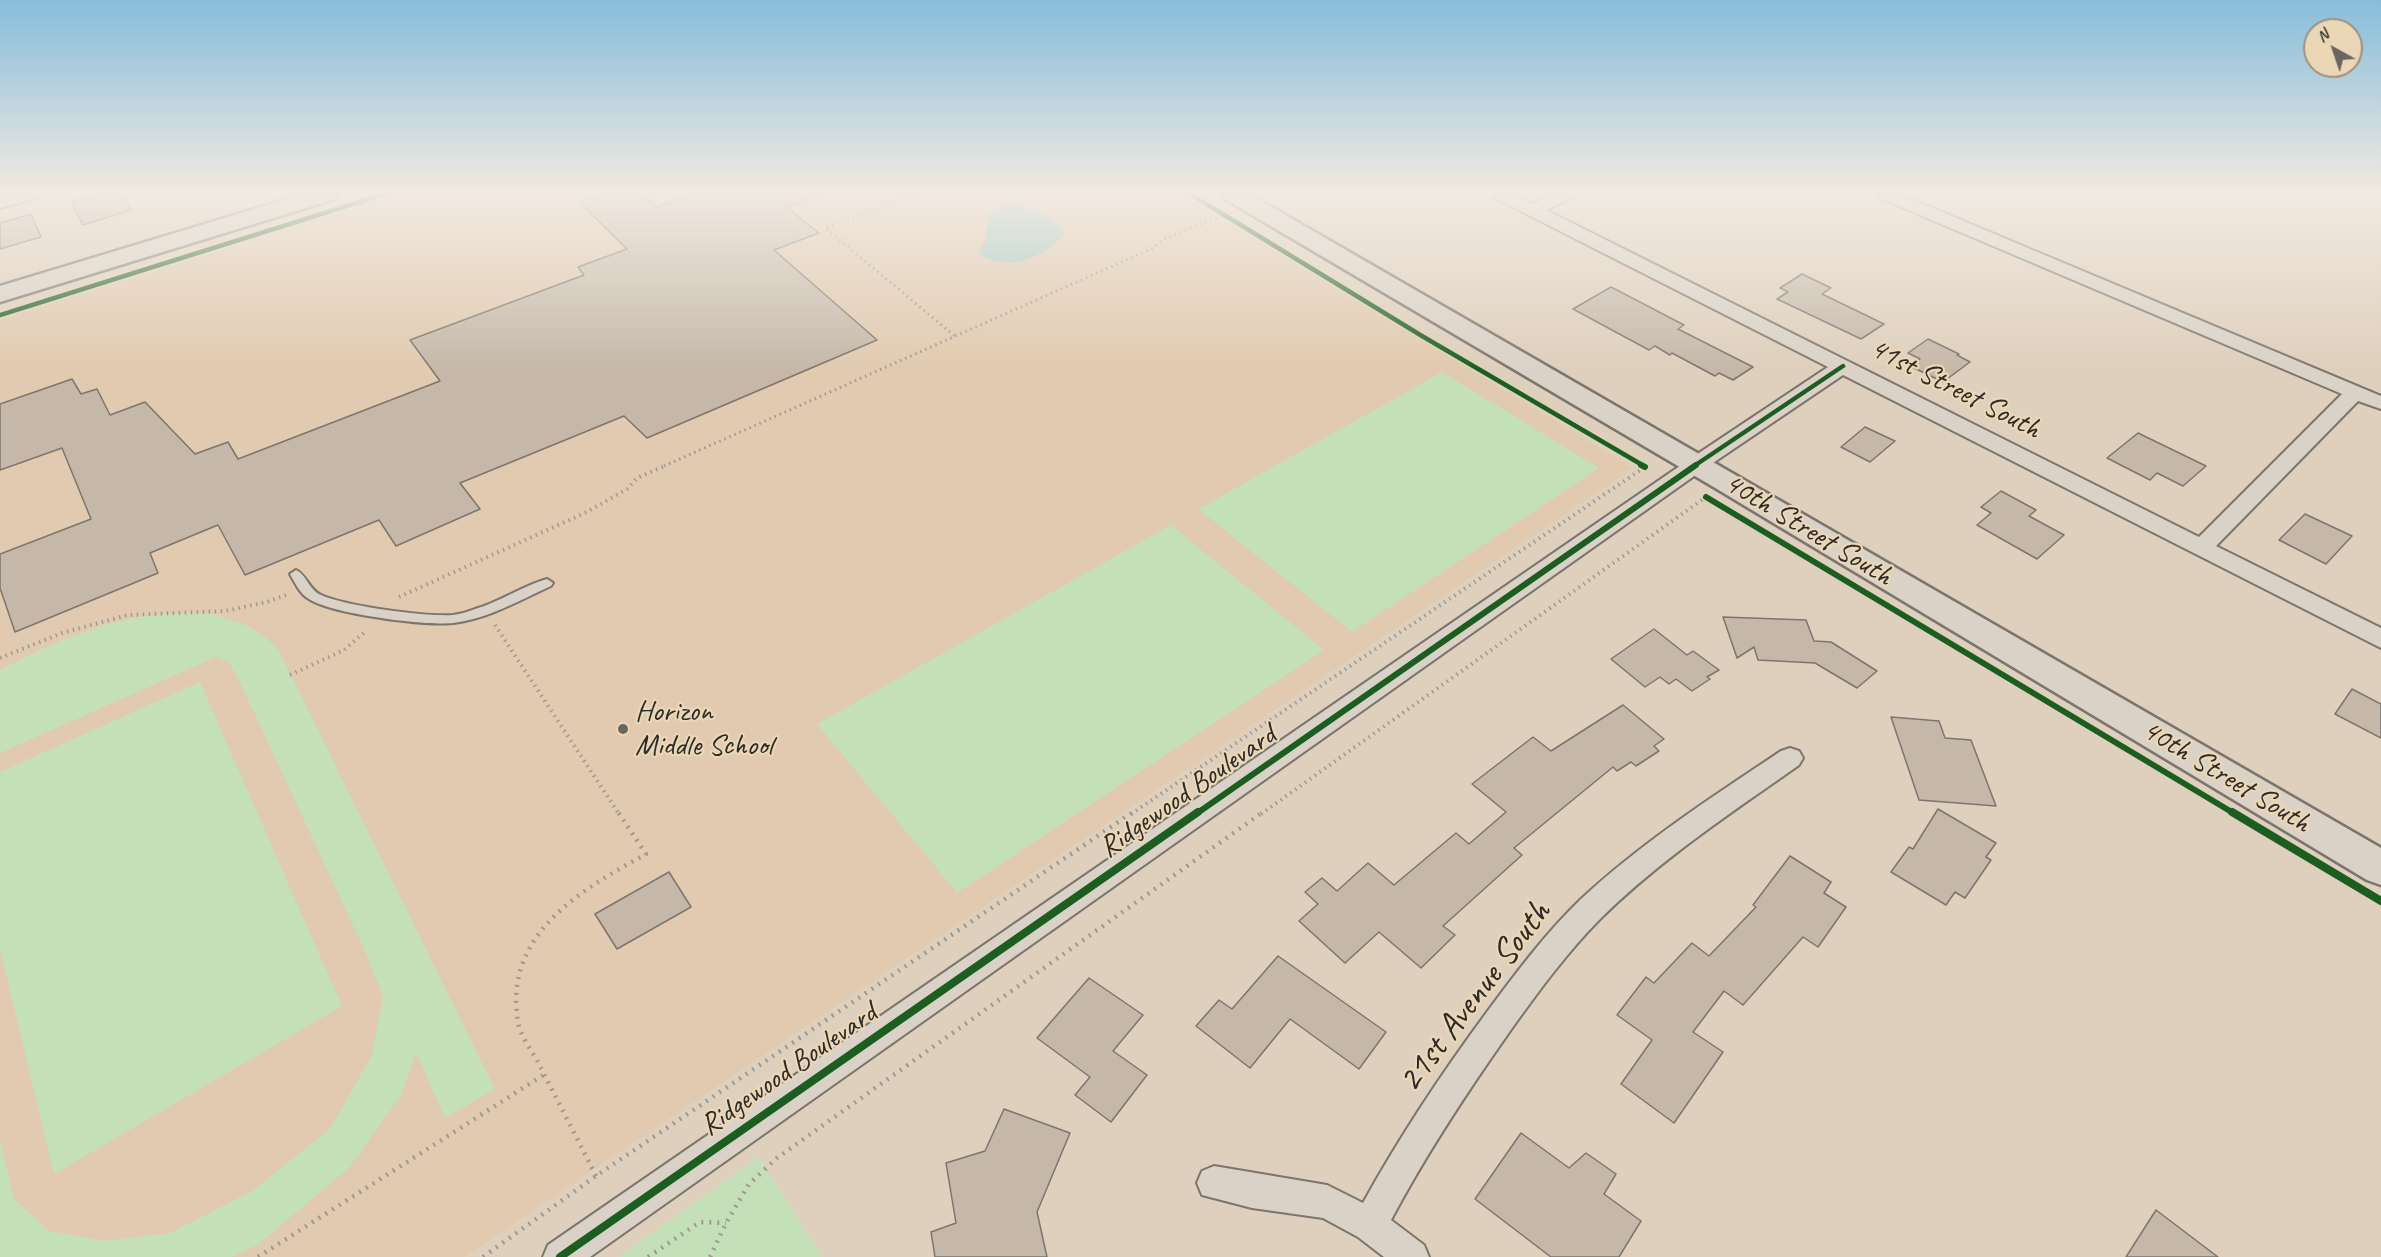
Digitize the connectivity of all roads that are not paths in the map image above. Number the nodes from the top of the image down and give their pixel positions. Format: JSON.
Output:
{"nodes":[{"id":1,"x":135,"y":253,"type":"edge"},
{"id":2,"x":1321,"y":253,"type":"edge"},
{"id":3,"x":1618,"y":253,"type":"edge"},
{"id":4,"x":2025,"y":253,"type":"edge"},
{"id":5,"x":0,"y":294,"type":"edge"},
{"id":6,"x":1843,"y":366,"type":"junction"},
{"id":7,"x":2355,"y":392,"type":"junction"},
{"id":8,"x":2381,"y":403,"type":"edge"},
{"id":9,"x":1697,"y":464,"type":"junction"},
{"id":10,"x":2202,"y":548,"type":"junction"},
{"id":11,"x":296,"y":574,"type":"dead end"},
{"id":12,"x":547,"y":583,"type":"dead end"},
{"id":13,"x":2381,"y":639,"type":"edge"},
{"id":14,"x":1790,"y":758,"type":"dead end"},
{"id":15,"x":2381,"y":868,"type":"edge"},
{"id":16,"x":1214,"y":1183,"type":"dead end"},
{"id":17,"x":1370,"y":1225,"type":"junction"},
{"id":18,"x":560,"y":1257,"type":"edge"},
{"id":19,"x":1412,"y":1257,"type":"edge"}],
"edges":[{"from":1,"to":5,"type":"street"},
{"from":2,"to":9,"type":"street","name":"40th Street South"},
{"from":3,"to":6,"type":"street","name":"41st Street South"},
{"from":4,"to":7,"type":"street"},
{"from":6,"to":9,"type":"street","name":"Ridgewood Boulevard"},
{"from":6,"to":10,"type":"street","name":"41st Street South"},
{"from":7,"to":8,"type":"street"},
{"from":7,"to":10,"type":"street"},
{"from":9,"to":15,"type":"street","name":"40th Street South"},
{"from":9,"to":18,"type":"street","name":"Ridgewood Boulevard"},
{"from":10,"to":13,"type":"street","name":"41st Street South"},
{"from":11,"to":12,"type":"lane"},
{"from":14,"to":17,"type":"street","name":"21st Avenue South"},
{"from":16,"to":17,"type":"street"},
{"from":17,"to":19,"type":"street"}]}
